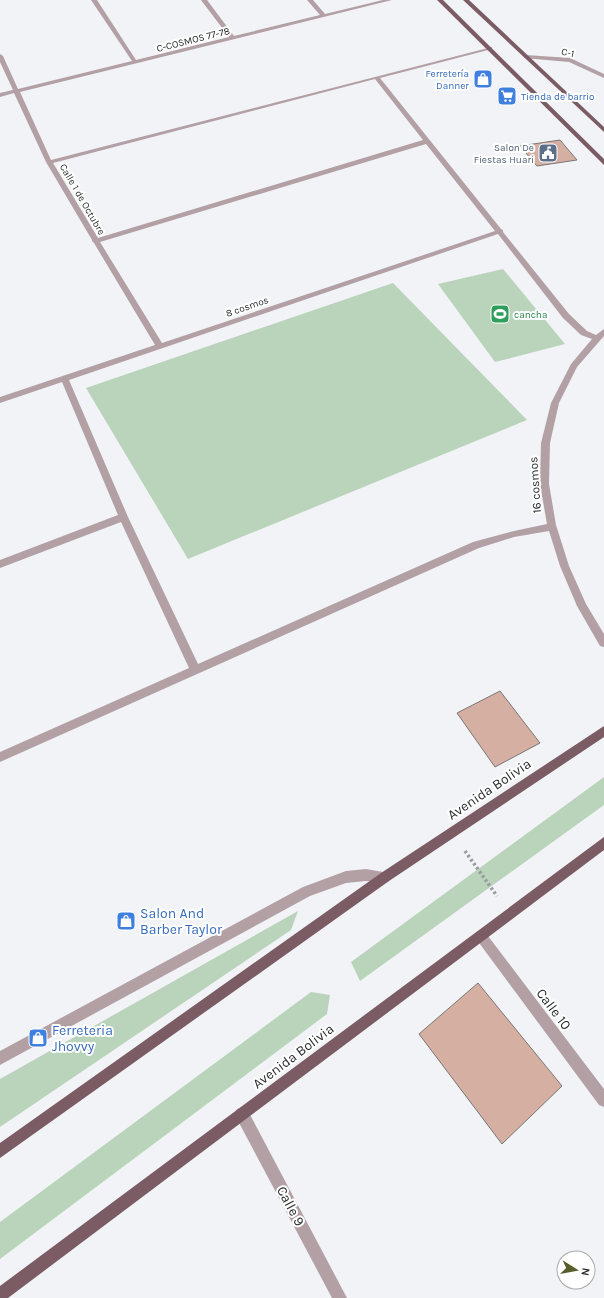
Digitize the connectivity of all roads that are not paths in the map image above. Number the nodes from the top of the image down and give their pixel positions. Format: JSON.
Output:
{"nodes":[{"id":1,"x":94,"y":0,"type":"edge"},
{"id":2,"x":204,"y":0,"type":"edge"},
{"id":3,"x":310,"y":0,"type":"edge"},
{"id":4,"x":389,"y":0,"type":"edge"},
{"id":5,"x":440,"y":0,"type":"edge"},
{"id":6,"x":466,"y":0,"type":"edge"},
{"id":7,"x":324,"y":16,"type":"junction"},
{"id":8,"x":232,"y":38,"type":"junction"},
{"id":9,"x":490,"y":48,"type":"junction"},
{"id":10,"x":0,"y":56,"type":"edge"},
{"id":11,"x":526,"y":57,"type":"junction"},
{"id":12,"x":135,"y":62,"type":"junction"},
{"id":13,"x":604,"y":76,"type":"edge"},
{"id":14,"x":377,"y":78,"type":"junction"},
{"id":15,"x":17,"y":90,"type":"junction"},
{"id":16,"x":0,"y":95,"type":"edge"},
{"id":17,"x":604,"y":130,"type":"edge"},
{"id":18,"x":428,"y":141,"type":"junction"},
{"id":19,"x":49,"y":162,"type":"junction"},
{"id":20,"x":604,"y":163,"type":"edge"},
{"id":21,"x":501,"y":231,"type":"junction"},
{"id":22,"x":95,"y":241,"type":"junction"},
{"id":23,"x":604,"y":331,"type":"edge"},
{"id":24,"x":596,"y":338,"type":"junction"},
{"id":25,"x":160,"y":346,"type":"junction"},
{"id":26,"x":64,"y":378,"type":"junction"},
{"id":27,"x":0,"y":400,"type":"edge"},
{"id":28,"x":123,"y":517,"type":"junction"},
{"id":29,"x":551,"y":527,"type":"junction"},
{"id":30,"x":0,"y":564,"type":"edge"},
{"id":31,"x":604,"y":642,"type":"edge"},
{"id":32,"x":195,"y":669,"type":"junction"},
{"id":33,"x":604,"y":731,"type":"edge"},
{"id":34,"x":0,"y":757,"type":"edge"},
{"id":35,"x":604,"y":843,"type":"edge"},
{"id":36,"x":385,"y":877,"type":"junction"},
{"id":37,"x":481,"y":936,"type":"junction"},
{"id":38,"x":0,"y":1058,"type":"edge"},
{"id":39,"x":604,"y":1100,"type":"edge"},
{"id":40,"x":242,"y":1114,"type":"junction"},
{"id":41,"x":0,"y":1151,"type":"edge"},
{"id":42,"x":0,"y":1294,"type":"edge"},
{"id":43,"x":340,"y":1298,"type":"edge"}],
"edges":[{"from":1,"to":12,"type":"street"},
{"from":2,"to":8,"type":"street"},
{"from":3,"to":7,"type":"street"},
{"from":4,"to":7,"type":"street","name":"C-COSMOS 77-78"},
{"from":5,"to":9,"type":"main road"},
{"from":6,"to":11,"type":"main road"},
{"from":7,"to":8,"type":"street","name":"C-COSMOS 77-78"},
{"from":8,"to":12,"type":"street","name":"C-COSMOS 77-78"},
{"from":9,"to":14,"type":"street"},
{"from":9,"to":20,"type":"main road"},
{"from":10,"to":15,"type":"street","name":"Calle 1 de Octubre"},
{"from":11,"to":13,"type":"street","name":"C-1"},
{"from":11,"to":17,"type":"main road"},
{"from":12,"to":15,"type":"street","name":"C-COSMOS 77-78"},
{"from":14,"to":18,"type":"street"},
{"from":14,"to":19,"type":"street"},
{"from":15,"to":16,"type":"street","name":"C-COSMOS 77-78"},
{"from":15,"to":19,"type":"street","name":"Calle 1 de Octubre"},
{"from":18,"to":21,"type":"street"},
{"from":18,"to":22,"type":"street"},
{"from":19,"to":22,"type":"street","name":"Calle 1 de Octubre"},
{"from":21,"to":24,"type":"street"},
{"from":21,"to":25,"type":"street","name":"8 cosmos"},
{"from":22,"to":25,"type":"street","name":"Calle 1 de Octubre"},
{"from":23,"to":24,"type":"street","name":"16 cosmos"},
{"from":24,"to":29,"type":"street","name":"16 cosmos"},
{"from":25,"to":26,"type":"street","name":"8 cosmos"},
{"from":26,"to":27,"type":"street","name":"8 cosmos"},
{"from":26,"to":28,"type":"street"},
{"from":28,"to":30,"type":"street"},
{"from":28,"to":32,"type":"street"},
{"from":29,"to":31,"type":"street","name":"16 cosmos"},
{"from":29,"to":32,"type":"street"},
{"from":32,"to":34,"type":"street"},
{"from":33,"to":36,"type":"main road","name":"Avenida Bolivia"},
{"from":35,"to":37,"type":"main road","name":"Avenida Bolivia"},
{"from":36,"to":38,"type":"street"},
{"from":36,"to":41,"type":"main road","name":"Avenida Bolivia"},
{"from":37,"to":39,"type":"street","name":"Calle 10"},
{"from":37,"to":40,"type":"main road","name":"Avenida Bolivia"},
{"from":40,"to":42,"type":"main road","name":"Avenida Bolivia"},
{"from":40,"to":43,"type":"street","name":"Calle 9"}]}
